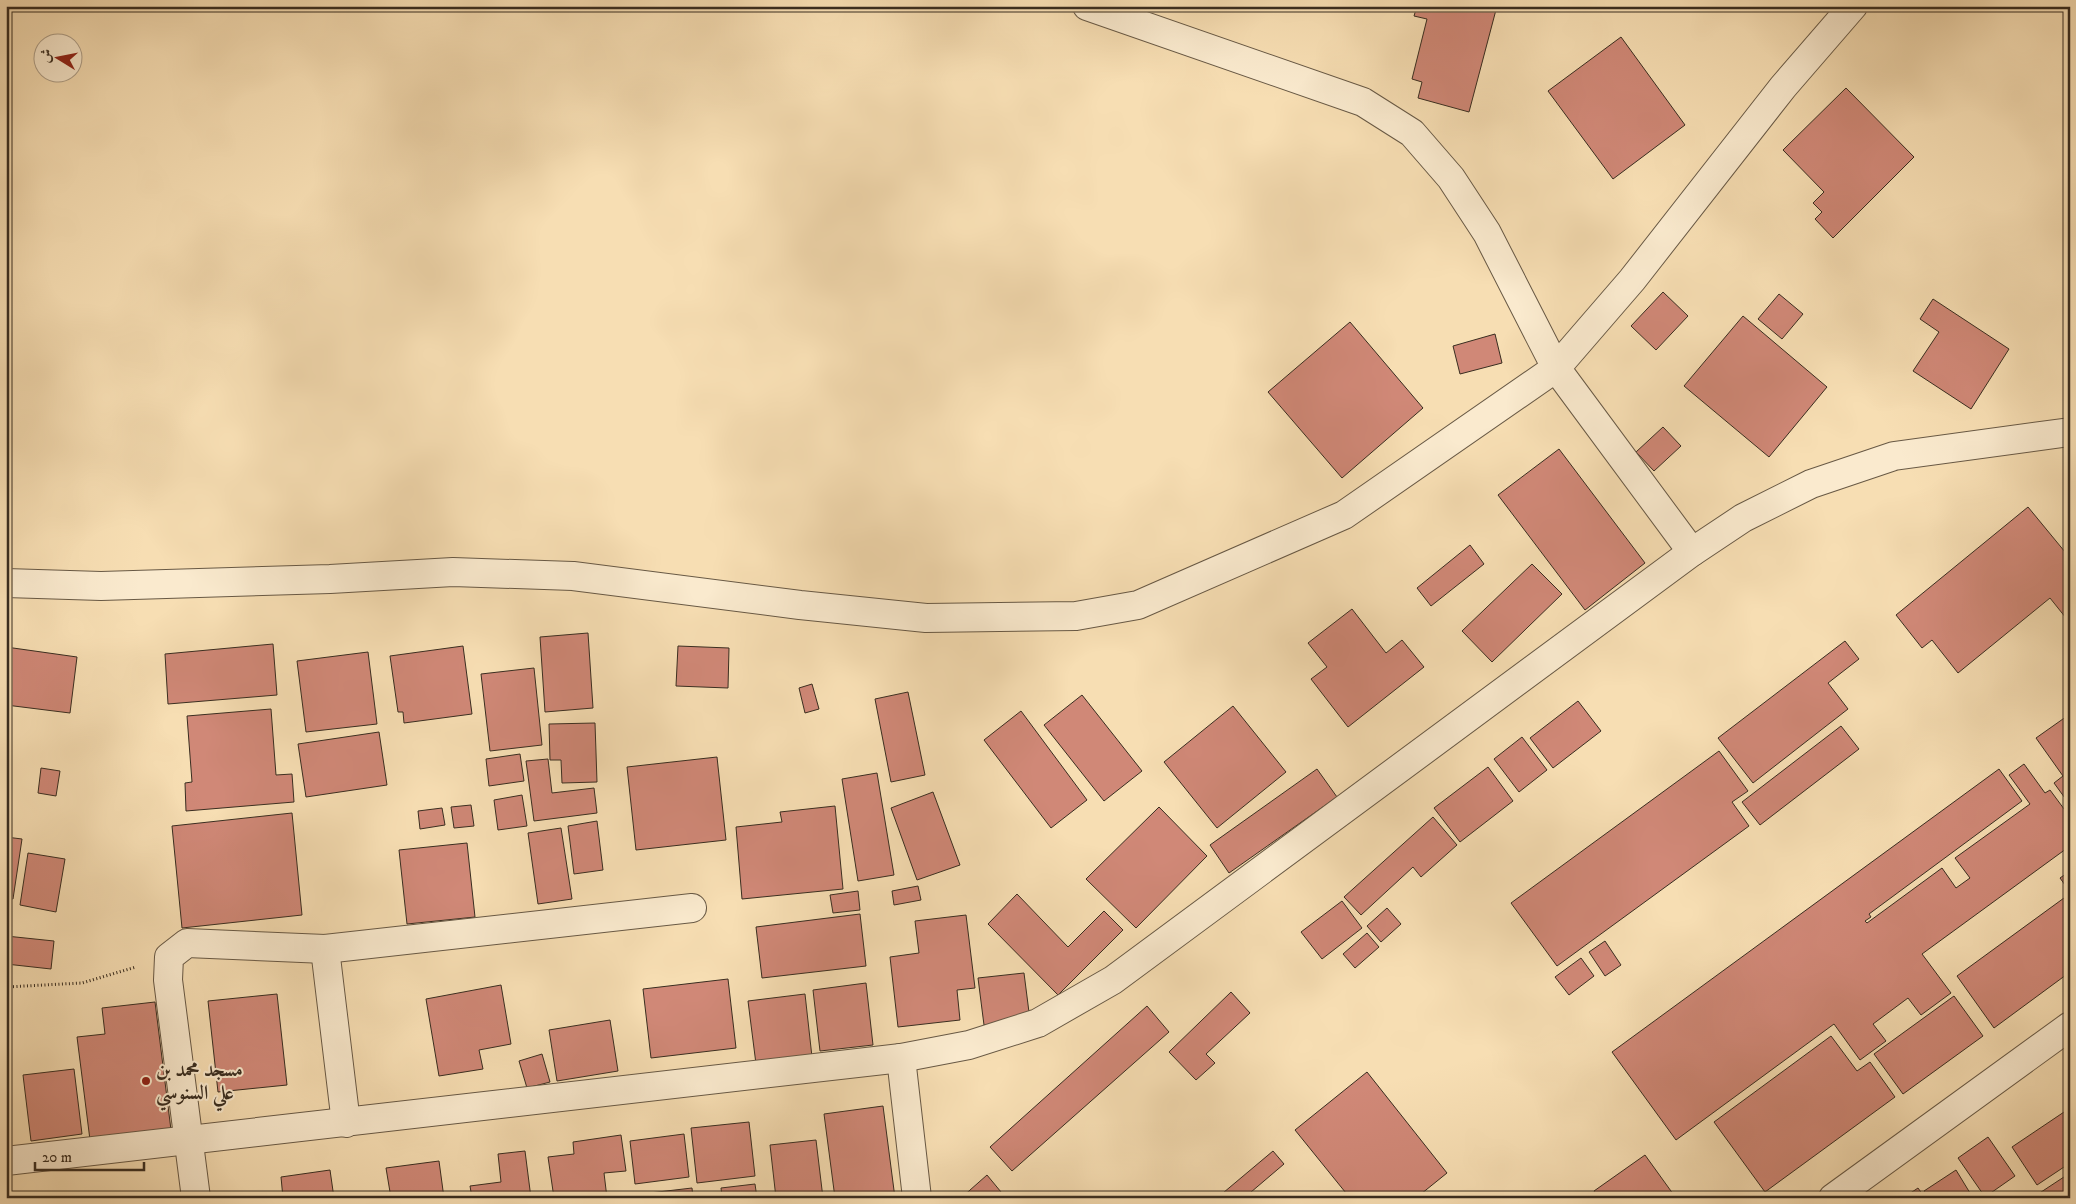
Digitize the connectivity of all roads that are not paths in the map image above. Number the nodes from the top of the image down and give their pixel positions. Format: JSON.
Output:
{"nodes":[{"id":1,"x":1087,"y":6,"type":"edge"},
{"id":2,"x":1853,"y":6,"type":"edge"},
{"id":3,"x":1556,"y":368,"type":"junction"},
{"id":4,"x":2070,"y":432,"type":"edge"},
{"id":5,"x":1692,"y":552,"type":"junction"},
{"id":6,"x":6,"y":583,"type":"edge"},
{"id":7,"x":692,"y":908,"type":"dead end"},
{"id":8,"x":325,"y":949,"type":"junction"},
{"id":9,"x":2070,"y":1026,"type":"edge"},
{"id":10,"x":901,"y":1058,"type":"junction"},
{"id":11,"x":346,"y":1123,"type":"junction"},
{"id":12,"x":188,"y":1141,"type":"junction"},
{"id":13,"x":6,"y":1161,"type":"edge"},
{"id":14,"x":196,"y":1198,"type":"edge"},
{"id":15,"x":917,"y":1198,"type":"edge"},
{"id":16,"x":1832,"y":1198,"type":"edge"}],
"edges":[{"from":1,"to":3,"type":"street"},
{"from":2,"to":3,"type":"street"},
{"from":3,"to":5,"type":"street"},
{"from":3,"to":6,"type":"street"},
{"from":4,"to":5,"type":"street"},
{"from":5,"to":10,"type":"street"},
{"from":7,"to":8,"type":"street"},
{"from":8,"to":11,"type":"street"},
{"from":8,"to":12,"type":"street"},
{"from":9,"to":16,"type":"street"},
{"from":10,"to":11,"type":"street"},
{"from":10,"to":15,"type":"street"},
{"from":11,"to":12,"type":"street"},
{"from":12,"to":13,"type":"street"},
{"from":12,"to":14,"type":"street"}]}
